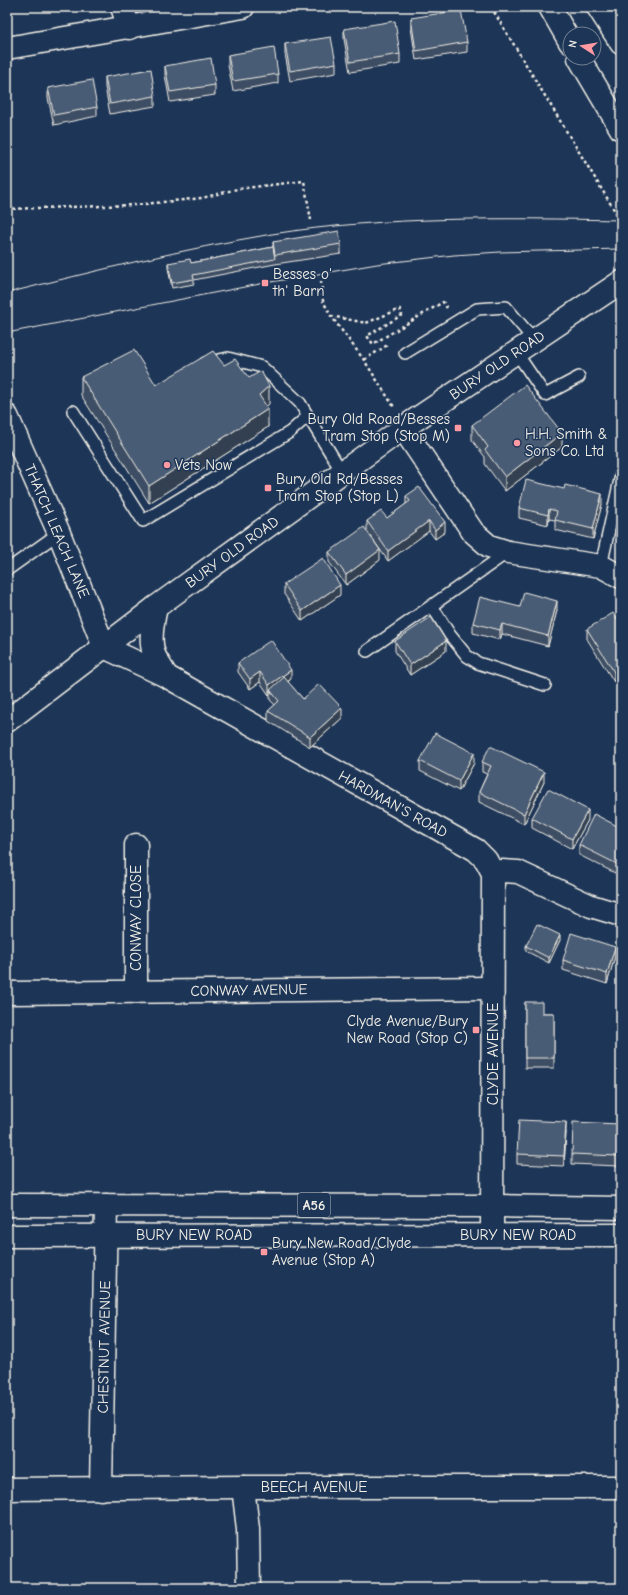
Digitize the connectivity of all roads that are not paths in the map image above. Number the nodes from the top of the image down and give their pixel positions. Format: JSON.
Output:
{"nodes":[{"id":1,"x":122,"y":7,"type":"edge"},
{"id":2,"x":243,"y":7,"type":"edge"},
{"id":3,"x":550,"y":7,"type":"edge"},
{"id":4,"x":598,"y":7,"type":"edge"},
{"id":5,"x":129,"y":28,"type":"junction"},
{"id":6,"x":562,"y":28,"type":"edge"},
{"id":7,"x":621,"y":43,"type":"edge"},
{"id":8,"x":7,"y":48,"type":"edge"},
{"id":9,"x":584,"y":66,"type":"edge"},
{"id":10,"x":621,"y":129,"type":"edge"},
{"id":11,"x":621,"y":282,"type":"edge"},
{"id":12,"x":525,"y":346,"type":"junction"},
{"id":13,"x":405,"y":353,"type":"dead end"},
{"id":14,"x":194,"y":371,"type":"edge"},
{"id":15,"x":579,"y":377,"type":"dead end"},
{"id":16,"x":73,"y":411,"type":"dead end"},
{"id":17,"x":7,"y":416,"type":"edge"},
{"id":18,"x":308,"y":416,"type":"junction"},
{"id":19,"x":403,"y":428,"type":"junction"},
{"id":20,"x":342,"y":472,"type":"junction"},
{"id":21,"x":621,"y":475,"type":"edge"},
{"id":22,"x":59,"y":533,"type":"junction"},
{"id":23,"x":508,"y":552,"type":"junction"},
{"id":24,"x":601,"y":566,"type":"junction"},
{"id":25,"x":7,"y":570,"type":"edge"},
{"id":26,"x":621,"y":577,"type":"edge"},
{"id":27,"x":432,"y":606,"type":"junction"},
{"id":28,"x":156,"y":607,"type":"junction"},
{"id":29,"x":104,"y":647,"type":"junction"},
{"id":30,"x":367,"y":651,"type":"dead end"},
{"id":31,"x":166,"y":676,"type":"junction"},
{"id":32,"x":545,"y":685,"type":"dead end"},
{"id":33,"x":7,"y":720,"type":"edge"},
{"id":34,"x":136,"y":845,"type":"dead end"},
{"id":35,"x":492,"y":873,"type":"junction"},
{"id":36,"x":621,"y":915,"type":"edge"},
{"id":37,"x":492,"y":988,"type":"junction"},
{"id":38,"x":7,"y":991,"type":"edge"},
{"id":39,"x":136,"y":992,"type":"junction"},
{"id":40,"x":7,"y":1205,"type":"edge"},
{"id":41,"x":106,"y":1205,"type":"junction"},
{"id":42,"x":493,"y":1206,"type":"junction"},
{"id":43,"x":621,"y":1208,"type":"edge"},
{"id":44,"x":492,"y":1234,"type":"junction"},
{"id":45,"x":106,"y":1235,"type":"junction"},
{"id":46,"x":621,"y":1235,"type":"edge"},
{"id":47,"x":7,"y":1236,"type":"edge"},
{"id":48,"x":243,"y":1486,"type":"junction"},
{"id":49,"x":621,"y":1486,"type":"edge"},
{"id":50,"x":7,"y":1489,"type":"edge"},
{"id":51,"x":101,"y":1489,"type":"junction"},
{"id":52,"x":249,"y":1588,"type":"edge"}],
"edges":[{"from":1,"to":5,"type":"main road"},
{"from":2,"to":5,"type":"main road"},
{"from":3,"to":6,"type":"main road"},
{"from":4,"to":7,"type":"main road"},
{"from":5,"to":8,"type":"main road"},
{"from":9,"to":10,"type":"main road"},
{"from":11,"to":12,"type":"main road","name":"BURY OLD ROAD"},
{"from":12,"to":13,"type":"lane"},
{"from":12,"to":15,"type":"lane"},
{"from":12,"to":19,"type":"main road","name":"BURY OLD ROAD"},
{"from":14,"to":18,"type":"lane"},
{"from":16,"to":18,"type":"lane"},
{"from":17,"to":22,"type":"main road","name":"THATCH LEACH LANE"},
{"from":18,"to":20,"type":"lane"},
{"from":19,"to":20,"type":"main road","name":"BURY OLD ROAD"},
{"from":19,"to":23,"type":"main road"},
{"from":20,"to":28,"type":"main road","name":"BURY OLD ROAD"},
{"from":21,"to":24,"type":"lane"},
{"from":22,"to":25,"type":"lane"},
{"from":22,"to":29,"type":"main road","name":"THATCH LEACH LANE"},
{"from":23,"to":24,"type":"main road"},
{"from":23,"to":27,"type":"lane"},
{"from":24,"to":26,"type":"main road"},
{"from":27,"to":30,"type":"lane"},
{"from":27,"to":32,"type":"lane"},
{"from":28,"to":29,"type":"main road","name":"BURY OLD ROAD"},
{"from":28,"to":31,"type":"main road"},
{"from":29,"to":31,"type":"main road","name":"HARDMAN'S ROAD"},
{"from":29,"to":33,"type":"main road","name":"BURY OLD ROAD"},
{"from":31,"to":35,"type":"main road","name":"HARDMAN'S ROAD"},
{"from":34,"to":39,"type":"main road","name":"CONWAY CLOSE"},
{"from":35,"to":36,"type":"main road"},
{"from":35,"to":37,"type":"main road","name":"CLYDE AVENUE"},
{"from":37,"to":39,"type":"main road","name":"CONWAY AVENUE"},
{"from":37,"to":42,"type":"main road","name":"CLYDE AVENUE"},
{"from":38,"to":39,"type":"main road","name":"CONWAY AVENUE"},
{"from":40,"to":41,"type":"main road","name":"BURY NEW ROAD","number":"A56"},
{"from":41,"to":42,"type":"main road","name":"BURY NEW ROAD","number":"A56"},
{"from":41,"to":45,"type":"main road","name":"CHESTNUT AVENUE"},
{"from":42,"to":43,"type":"main road","name":"BURY NEW ROAD","number":"A56"},
{"from":42,"to":44,"type":"main road","name":"CLYDE AVENUE"},
{"from":44,"to":45,"type":"main road","name":"BURY NEW ROAD","number":"A56"},
{"from":44,"to":46,"type":"main road","name":"BURY NEW ROAD","number":"A56"},
{"from":45,"to":47,"type":"main road","name":"BURY NEW ROAD","number":"A56"},
{"from":45,"to":51,"type":"main road","name":"CHESTNUT AVENUE"},
{"from":48,"to":49,"type":"main road","name":"BEECH AVENUE"},
{"from":48,"to":51,"type":"main road","name":"BEECH AVENUE"},
{"from":48,"to":52,"type":"main road"},
{"from":50,"to":51,"type":"main road","name":"BEECH AVENUE"}]}
